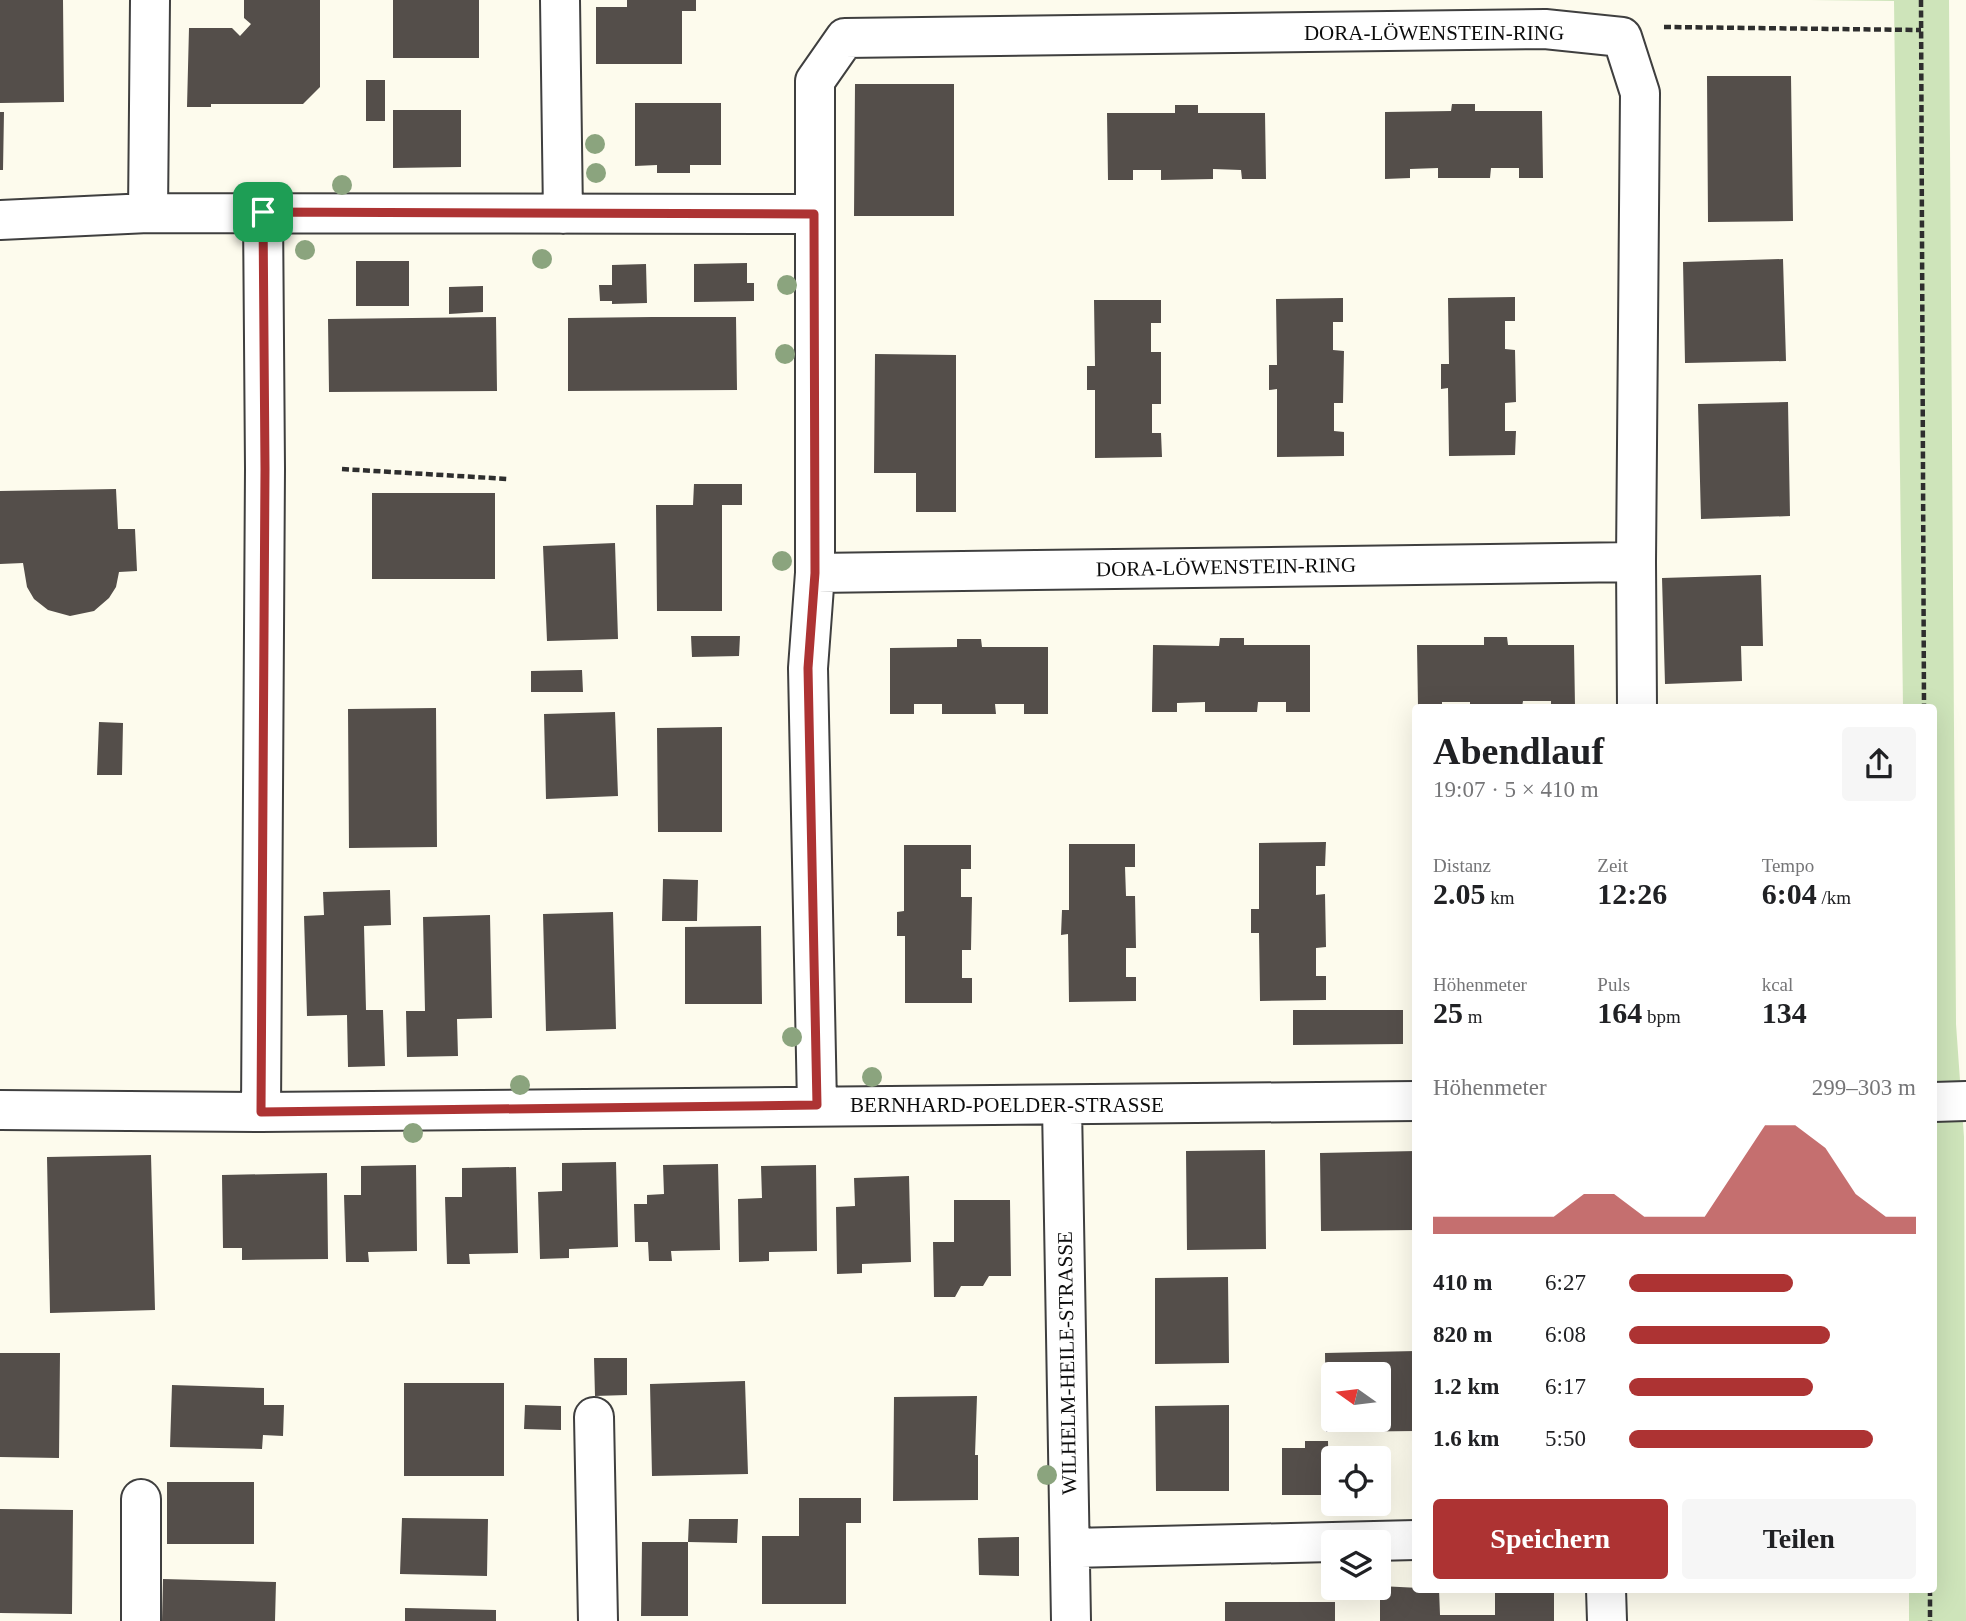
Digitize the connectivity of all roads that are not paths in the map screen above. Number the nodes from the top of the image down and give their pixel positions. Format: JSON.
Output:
{"nodes":[{"id":1,"x":150,"y":0,"type":"edge"},
{"id":2,"x":560,"y":0,"type":"edge"},
{"id":3,"x":263,"y":212,"type":"junction"},
{"id":4,"x":148,"y":213,"type":"junction"},
{"id":5,"x":563,"y":214,"type":"junction"},
{"id":6,"x":814,"y":214,"type":"junction"},
{"id":7,"x":0,"y":220,"type":"edge"},
{"id":8,"x":1636,"y":562,"type":"junction"},
{"id":9,"x":815,"y":573,"type":"junction"},
{"id":10,"x":1636,"y":704,"type":"edge"},
{"id":11,"x":1412,"y":1101,"type":"edge"},
{"id":12,"x":1966,"y":1101,"type":"edge"},
{"id":13,"x":1937,"y":1102,"type":"edge"},
{"id":14,"x":817,"y":1105,"type":"junction"},
{"id":15,"x":1062,"y":1106,"type":"junction"},
{"id":16,"x":0,"y":1110,"type":"edge"},
{"id":17,"x":261,"y":1112,"type":"junction"},
{"id":18,"x":594,"y":1417,"type":"dead end"},
{"id":19,"x":141,"y":1499,"type":"dead end"},
{"id":20,"x":1412,"y":1539,"type":"edge"},
{"id":21,"x":1071,"y":1548,"type":"junction"},
{"id":22,"x":1606,"y":1593,"type":"edge"},
{"id":23,"x":141,"y":1621,"type":"edge"},
{"id":24,"x":598,"y":1621,"type":"edge"},
{"id":25,"x":1071,"y":1621,"type":"edge"},
{"id":26,"x":1607,"y":1621,"type":"edge"}],
"edges":[{"from":1,"to":4,"type":"street"},
{"from":2,"to":5,"type":"street"},
{"from":3,"to":4,"type":"street"},
{"from":3,"to":5,"type":"street"},
{"from":3,"to":17,"type":"street"},
{"from":4,"to":7,"type":"street"},
{"from":5,"to":6,"type":"street"},
{"from":6,"to":8,"type":"street","name":"DORA-LÖWENSTEIN-RING"},
{"from":6,"to":9,"type":"street"},
{"from":8,"to":9,"type":"street","name":"DORA-LÖWENSTEIN-RING"},
{"from":8,"to":10,"type":"street"},
{"from":9,"to":14,"type":"street"},
{"from":11,"to":15,"type":"street","name":"BERNHARD-POELDER-STRASSE"},
{"from":12,"to":13,"type":"street"},
{"from":14,"to":15,"type":"street","name":"BERNHARD-POELDER-STRASSE"},
{"from":14,"to":17,"type":"street","name":"BERNHARD-POELDER-STRASSE"},
{"from":15,"to":21,"type":"street","name":"WILHELM-HEILE-STRASSE"},
{"from":16,"to":17,"type":"street","name":"BERNHARD-POELDER-STRASSE"},
{"from":18,"to":24,"type":"street"},
{"from":19,"to":23,"type":"street"},
{"from":20,"to":21,"type":"street"},
{"from":21,"to":25,"type":"street","name":"WILHELM-HEILE-STRASSE"},
{"from":22,"to":26,"type":"street"}]}
